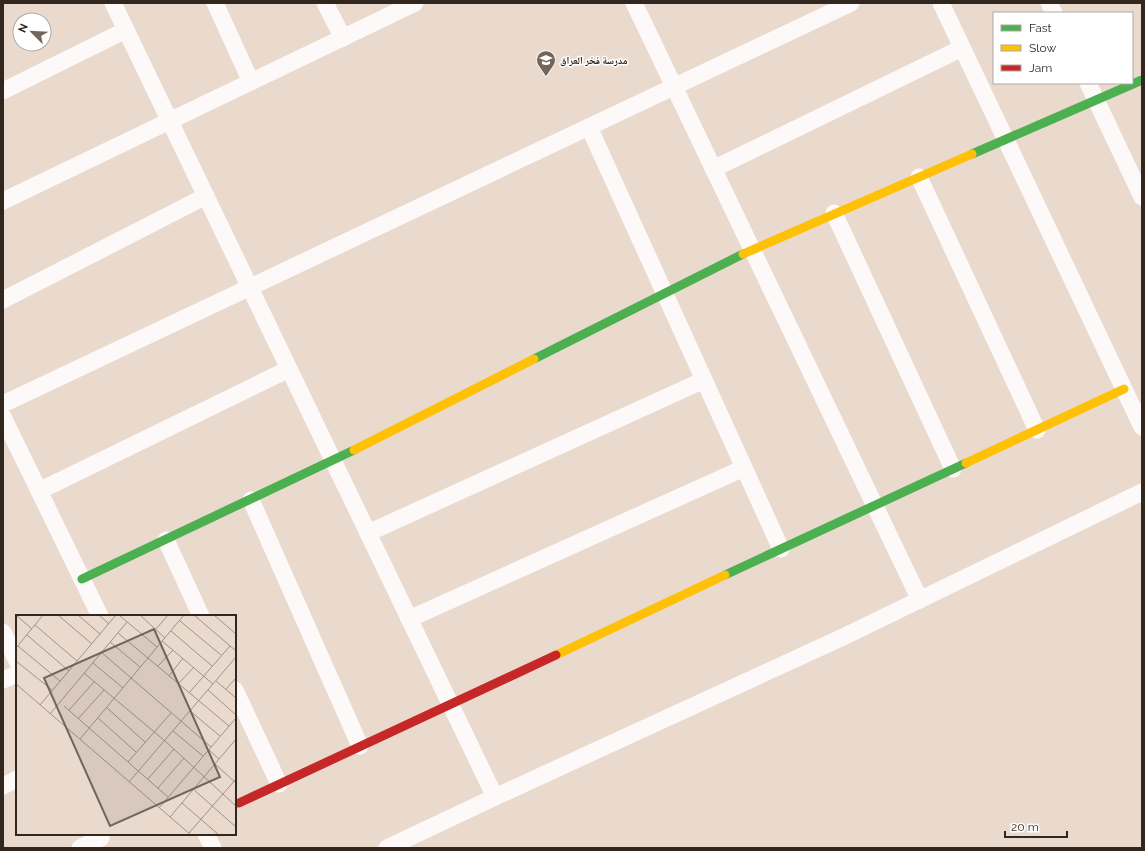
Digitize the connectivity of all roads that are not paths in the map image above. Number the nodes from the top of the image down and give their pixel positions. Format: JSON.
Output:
{"nodes":[{"id":1,"x":113,"y":3,"type":"edge"},
{"id":2,"x":215,"y":3,"type":"edge"},
{"id":3,"x":325,"y":3,"type":"edge"},
{"id":4,"x":415,"y":3,"type":"edge"},
{"id":5,"x":634,"y":3,"type":"edge"},
{"id":6,"x":850,"y":3,"type":"edge"},
{"id":7,"x":941,"y":3,"type":"edge"},
{"id":8,"x":126,"y":30,"type":"junction"},
{"id":9,"x":343,"y":38,"type":"junction"},
{"id":10,"x":962,"y":48,"type":"junction"},
{"id":11,"x":251,"y":82,"type":"junction"},
{"id":12,"x":1088,"y":84,"type":"edge"},
{"id":13,"x":1133,"y":84,"type":"edge"},
{"id":14,"x":674,"y":87,"type":"junction"},
{"id":15,"x":3,"y":91,"type":"edge"},
{"id":16,"x":1096,"y":100,"type":"junction"},
{"id":17,"x":169,"y":121,"type":"junction"},
{"id":18,"x":588,"y":127,"type":"junction"},
{"id":19,"x":1006,"y":139,"type":"junction"},
{"id":20,"x":713,"y":169,"type":"junction"},
{"id":21,"x":919,"y":177,"type":"junction"},
{"id":22,"x":206,"y":196,"type":"junction"},
{"id":23,"x":1142,"y":197,"type":"edge"},
{"id":24,"x":3,"y":201,"type":"edge"},
{"id":25,"x":834,"y":213,"type":"junction"},
{"id":26,"x":751,"y":250,"type":"junction"},
{"id":27,"x":250,"y":287,"type":"junction"},
{"id":28,"x":664,"y":294,"type":"junction"},
{"id":29,"x":3,"y":300,"type":"edge"},
{"id":30,"x":289,"y":370,"type":"junction"},
{"id":31,"x":704,"y":380,"type":"junction"},
{"id":32,"x":1124,"y":389,"type":"junction"},
{"id":33,"x":3,"y":404,"type":"edge"},
{"id":34,"x":3,"y":417,"type":"edge"},
{"id":35,"x":1142,"y":427,"type":"edge"},
{"id":36,"x":1037,"y":430,"type":"junction"},
{"id":37,"x":334,"y":462,"type":"junction"},
{"id":38,"x":744,"y":468,"type":"junction"},
{"id":39,"x":954,"y":469,"type":"junction"},
{"id":40,"x":39,"y":491,"type":"junction"},
{"id":41,"x":1142,"y":492,"type":"edge"},
{"id":42,"x":251,"y":500,"type":"junction"},
{"id":43,"x":874,"y":505,"type":"junction"},
{"id":44,"x":368,"y":533,"type":"junction"},
{"id":45,"x":166,"y":540,"type":"junction"},
{"id":46,"x":781,"y":549,"type":"junction"},
{"id":47,"x":82,"y":580,"type":"junction"},
{"id":48,"x":920,"y":600,"type":"junction"},
{"id":49,"x":100,"y":615,"type":"edge"},
{"id":50,"x":201,"y":615,"type":"edge"},
{"id":51,"x":409,"y":619,"type":"junction"},
{"id":52,"x":3,"y":632,"type":"edge"},
{"id":53,"x":16,"y":659,"type":"edge"},
{"id":54,"x":16,"y":674,"type":"edge"},
{"id":55,"x":3,"y":680,"type":"edge"},
{"id":56,"x":236,"y":692,"type":"edge"},
{"id":57,"x":450,"y":704,"type":"junction"},
{"id":58,"x":360,"y":746,"type":"junction"},
{"id":59,"x":16,"y":780,"type":"edge"},
{"id":60,"x":278,"y":784,"type":"junction"},
{"id":61,"x":3,"y":786,"type":"edge"},
{"id":62,"x":495,"y":796,"type":"junction"},
{"id":63,"x":239,"y":803,"type":"dead end"},
{"id":64,"x":206,"y":835,"type":"edge"},
{"id":65,"x":102,"y":840,"type":"edge"},
{"id":66,"x":80,"y":848,"type":"edge"},
{"id":67,"x":213,"y":848,"type":"edge"},
{"id":68,"x":387,"y":848,"type":"edge"}],
"edges":[{"from":1,"to":8,"type":"street"},
{"from":2,"to":11,"type":"street"},
{"from":3,"to":9,"type":"street"},
{"from":4,"to":9,"type":"street"},
{"from":5,"to":14,"type":"street"},
{"from":6,"to":14,"type":"street"},
{"from":7,"to":10,"type":"street"},
{"from":8,"to":15,"type":"street"},
{"from":8,"to":17,"type":"street"},
{"from":9,"to":11,"type":"street"},
{"from":10,"to":19,"type":"street"},
{"from":10,"to":20,"type":"street"},
{"from":11,"to":17,"type":"street"},
{"from":12,"to":16,"type":"street"},
{"from":13,"to":16,"type":"street"},
{"from":14,"to":18,"type":"street"},
{"from":14,"to":20,"type":"street"},
{"from":16,"to":19,"type":"street"},
{"from":16,"to":23,"type":"street"},
{"from":17,"to":22,"type":"street"},
{"from":17,"to":24,"type":"street"},
{"from":18,"to":27,"type":"street"},
{"from":18,"to":28,"type":"street"},
{"from":19,"to":21,"type":"street"},
{"from":19,"to":32,"type":"street"},
{"from":20,"to":26,"type":"street"},
{"from":21,"to":25,"type":"street"},
{"from":21,"to":36,"type":"street"},
{"from":22,"to":27,"type":"street"},
{"from":22,"to":29,"type":"street"},
{"from":25,"to":26,"type":"street"},
{"from":25,"to":39,"type":"street"},
{"from":26,"to":28,"type":"street"},
{"from":26,"to":43,"type":"street"},
{"from":27,"to":30,"type":"street"},
{"from":27,"to":33,"type":"street"},
{"from":28,"to":31,"type":"street"},
{"from":28,"to":37,"type":"street"},
{"from":30,"to":37,"type":"street"},
{"from":30,"to":40,"type":"street"},
{"from":31,"to":38,"type":"street"},
{"from":31,"to":44,"type":"street"},
{"from":32,"to":35,"type":"street"},
{"from":32,"to":36,"type":"street"},
{"from":34,"to":40,"type":"street"},
{"from":36,"to":39,"type":"street"},
{"from":37,"to":42,"type":"street"},
{"from":37,"to":44,"type":"street"},
{"from":38,"to":46,"type":"street"},
{"from":38,"to":51,"type":"street"},
{"from":39,"to":43,"type":"street"},
{"from":40,"to":47,"type":"street"},
{"from":41,"to":48,"type":"street"},
{"from":42,"to":45,"type":"street"},
{"from":42,"to":58,"type":"street"},
{"from":43,"to":46,"type":"street"},
{"from":43,"to":48,"type":"street"},
{"from":44,"to":51,"type":"street"},
{"from":45,"to":47,"type":"street"},
{"from":45,"to":50,"type":"street"},
{"from":46,"to":57,"type":"street"},
{"from":47,"to":49,"type":"street"},
{"from":48,"to":62,"type":"street"},
{"from":51,"to":57,"type":"street"},
{"from":52,"to":53,"type":"street"},
{"from":54,"to":55,"type":"street"},
{"from":56,"to":60,"type":"street"},
{"from":57,"to":58,"type":"street"},
{"from":57,"to":62,"type":"street"},
{"from":58,"to":60,"type":"street"},
{"from":59,"to":61,"type":"street"},
{"from":60,"to":63,"type":"street"},
{"from":62,"to":68,"type":"street"},
{"from":64,"to":67,"type":"street"},
{"from":65,"to":66,"type":"street"}]}
